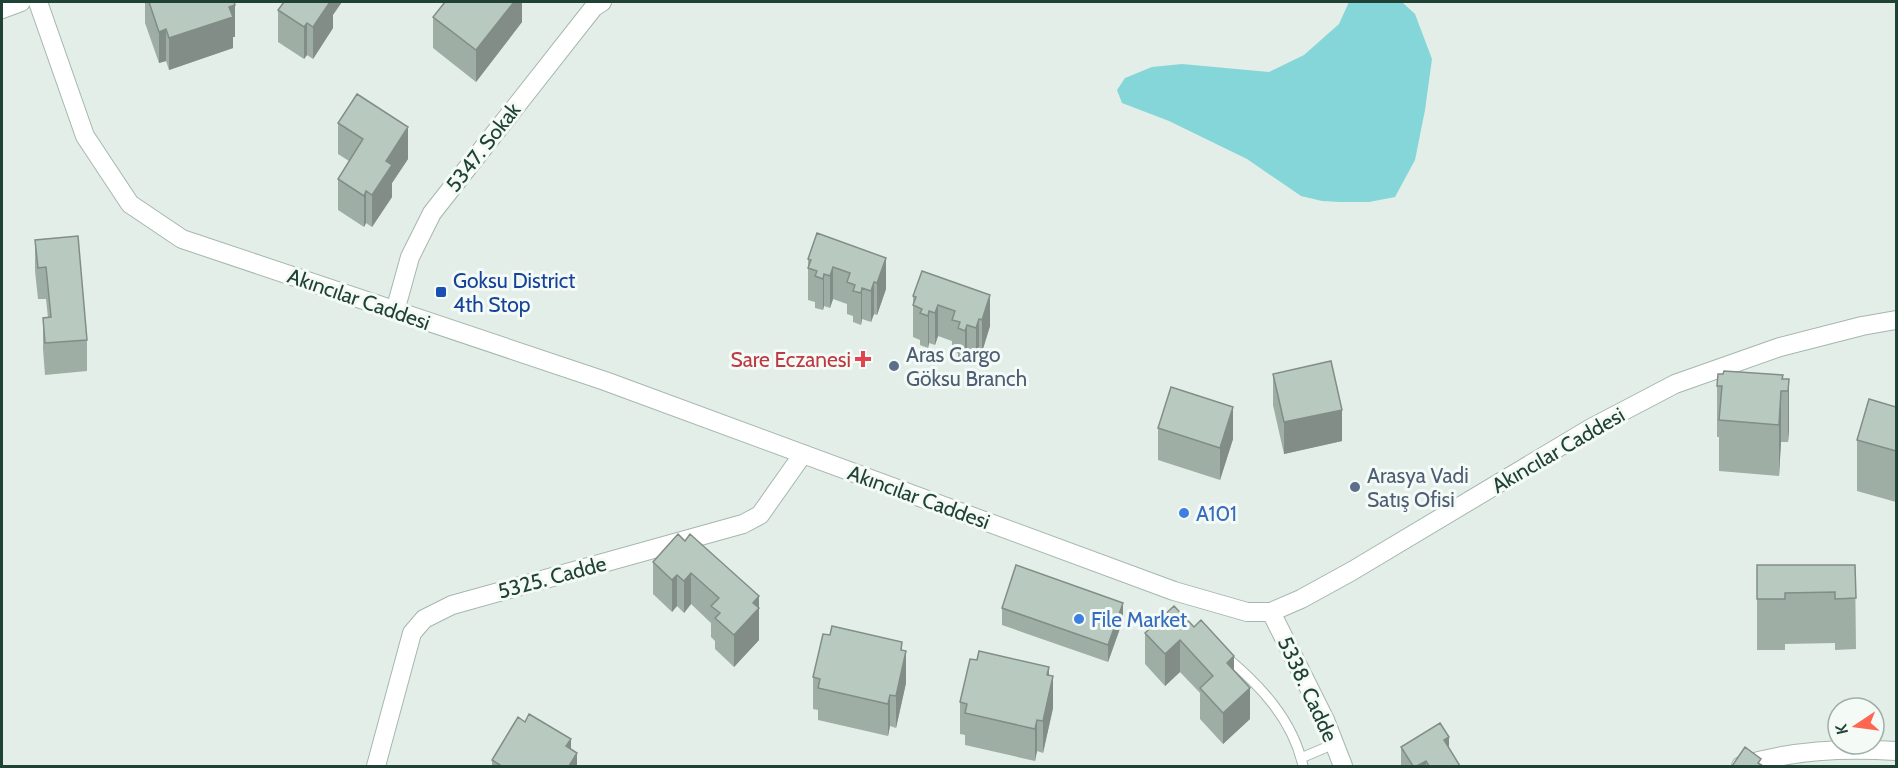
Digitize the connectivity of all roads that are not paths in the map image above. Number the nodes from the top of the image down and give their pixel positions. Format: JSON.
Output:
{"nodes":[{"id":1,"x":21,"y":2,"type":"edge"},
{"id":2,"x":38,"y":2,"type":"edge"},
{"id":3,"x":602,"y":2,"type":"edge"},
{"id":4,"x":2,"y":9,"type":"edge"},
{"id":5,"x":395,"y":311,"type":"junction"},
{"id":6,"x":1896,"y":320,"type":"edge"},
{"id":7,"x":803,"y":454,"type":"junction"},
{"id":8,"x":1271,"y":612,"type":"junction"},
{"id":9,"x":1220,"y":652,"type":"edge"},
{"id":10,"x":1334,"y":744,"type":"junction"},
{"id":11,"x":1896,"y":751,"type":"edge"},
{"id":12,"x":1302,"y":762,"type":"edge"},
{"id":13,"x":376,"y":766,"type":"edge"},
{"id":14,"x":1343,"y":766,"type":"edge"},
{"id":15,"x":1741,"y":766,"type":"edge"}],
"edges":[{"from":1,"to":4,"type":"street"},
{"from":2,"to":5,"type":"street","name":"Akıncılar Caddesi"},
{"from":3,"to":5,"type":"street","name":"5347. Sokak"},
{"from":5,"to":7,"type":"street","name":"Akıncılar Caddesi"},
{"from":6,"to":8,"type":"street","name":"Akıncılar Caddesi"},
{"from":7,"to":8,"type":"street","name":"Akıncılar Caddesi"},
{"from":7,"to":13,"type":"street","name":"5325. Cadde"},
{"from":8,"to":10,"type":"street","name":"5338. Cadde"},
{"from":9,"to":12,"type":"lane"},
{"from":10,"to":12,"type":"lane"},
{"from":10,"to":14,"type":"street","name":"5338. Cadde"},
{"from":11,"to":15,"type":"street"}]}
